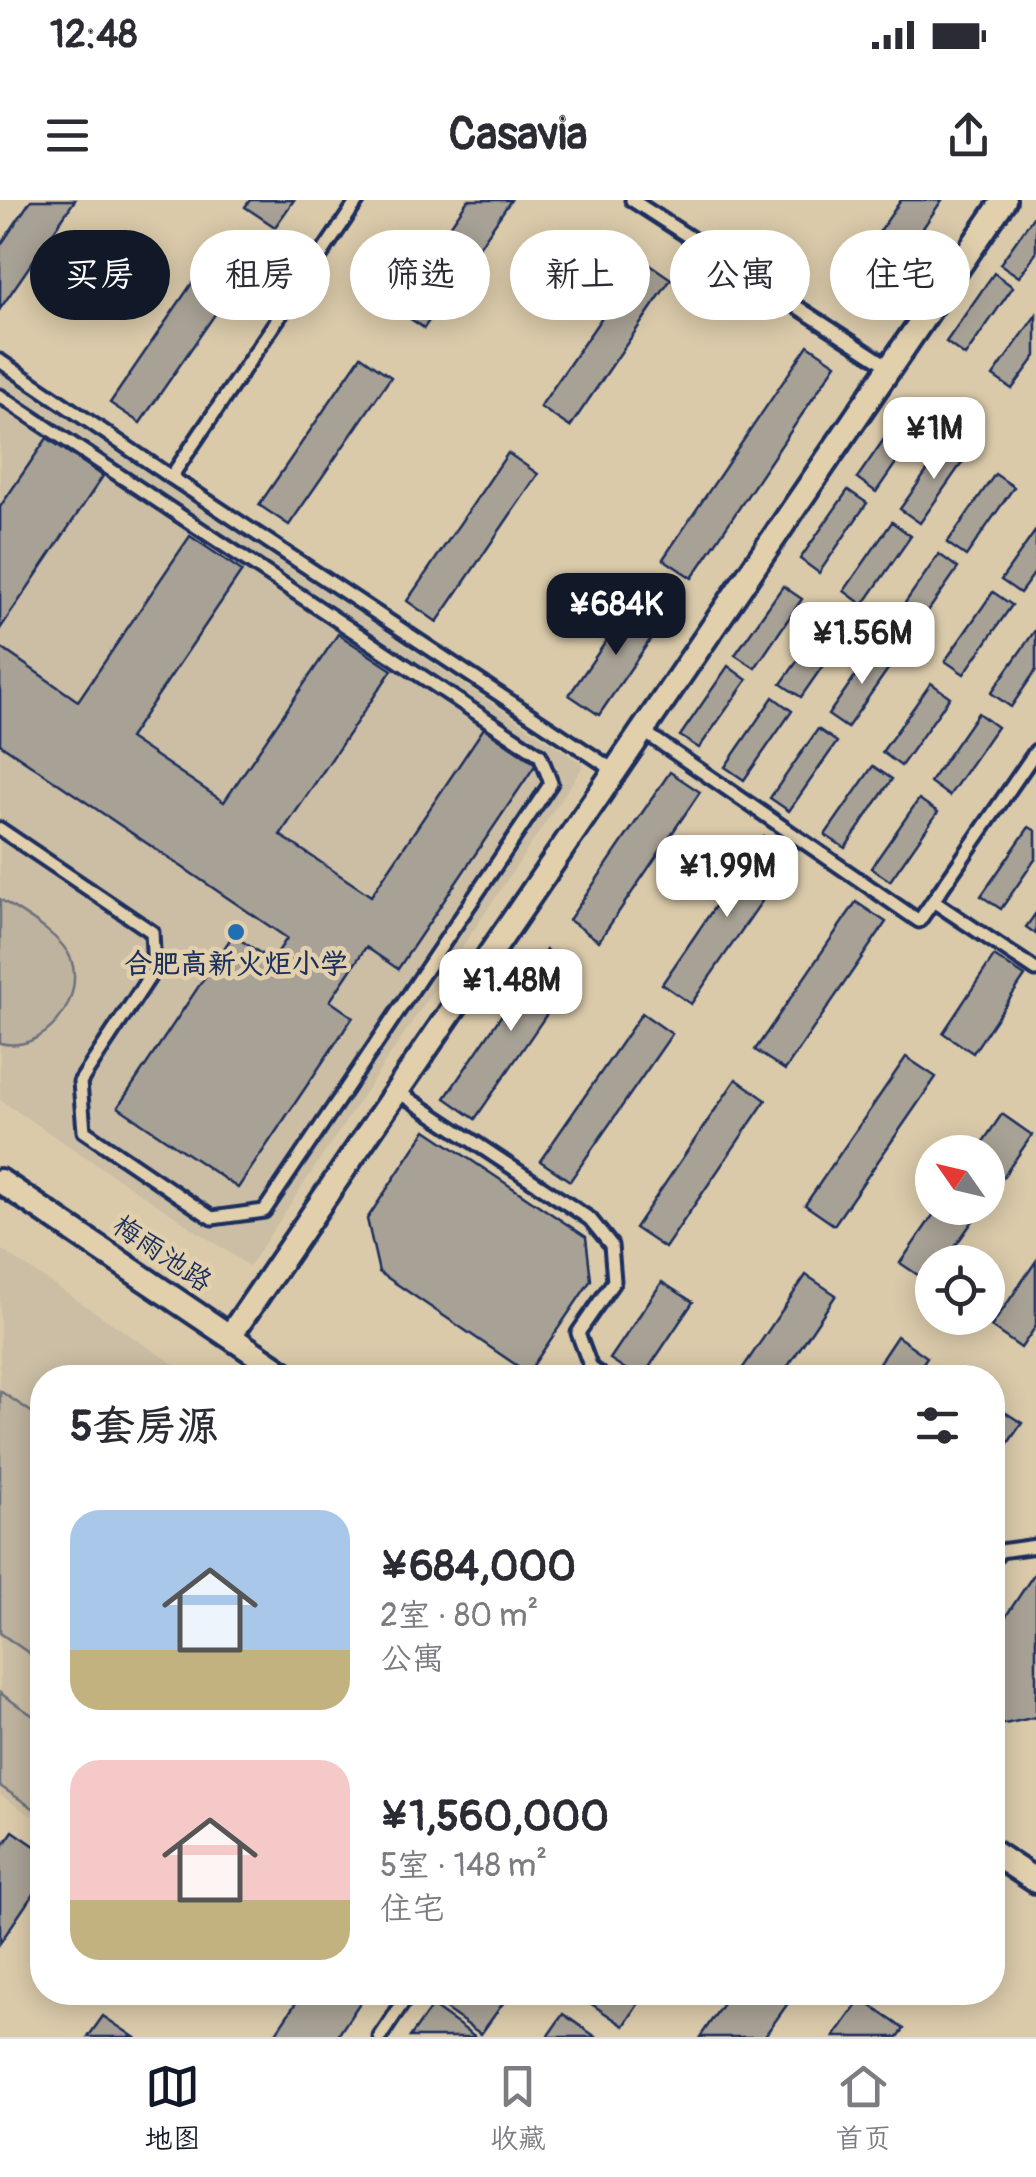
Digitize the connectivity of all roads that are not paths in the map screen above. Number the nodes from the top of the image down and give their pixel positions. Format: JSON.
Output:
{"nodes":[{"id":1,"x":358,"y":200,"type":"edge"},
{"id":2,"x":632,"y":200,"type":"edge"},
{"id":3,"x":1004,"y":200,"type":"edge"},
{"id":4,"x":0,"y":361,"type":"edge"},
{"id":5,"x":890,"y":367,"type":"junction"},
{"id":6,"x":0,"y":396,"type":"edge"},
{"id":7,"x":171,"y":477,"type":"junction"},
{"id":8,"x":643,"y":731,"type":"junction"},
{"id":9,"x":1036,"y":751,"type":"edge"},
{"id":10,"x":615,"y":771,"type":"junction"},
{"id":11,"x":0,"y":830,"type":"edge"},
{"id":12,"x":933,"y":901,"type":"junction"},
{"id":13,"x":1036,"y":970,"type":"edge"},
{"id":14,"x":397,"y":1091,"type":"junction"},
{"id":15,"x":0,"y":1181,"type":"edge"},
{"id":16,"x":230,"y":1336,"type":"junction"},
{"id":17,"x":272,"y":1365,"type":"edge"},
{"id":18,"x":590,"y":1365,"type":"edge"},
{"id":19,"x":1036,"y":1546,"type":"edge"},
{"id":20,"x":1005,"y":1550,"type":"edge"},
{"id":21,"x":1005,"y":1861,"type":"edge"},
{"id":22,"x":1036,"y":1881,"type":"edge"},
{"id":23,"x":401,"y":2005,"type":"edge"},
{"id":24,"x":380,"y":2037,"type":"edge"}],
"edges":[{"from":1,"to":7,"type":"lane"},
{"from":2,"to":5,"type":"lane"},
{"from":3,"to":5,"type":"street"},
{"from":4,"to":7,"type":"lane"},
{"from":5,"to":8,"type":"street"},
{"from":6,"to":11,"type":"lane"},
{"from":7,"to":10,"type":"lane"},
{"from":8,"to":10,"type":"street"},
{"from":8,"to":12,"type":"lane"},
{"from":9,"to":12,"type":"lane"},
{"from":10,"to":14,"type":"street"},
{"from":12,"to":13,"type":"lane"},
{"from":14,"to":16,"type":"street"},
{"from":14,"to":18,"type":"lane"},
{"from":15,"to":16,"type":"street","name":"梅雨池路"},
{"from":16,"to":17,"type":"street","name":"梅雨池路"},
{"from":19,"to":20,"type":"lane"},
{"from":21,"to":22,"type":"street"},
{"from":23,"to":24,"type":"lane"}]}
